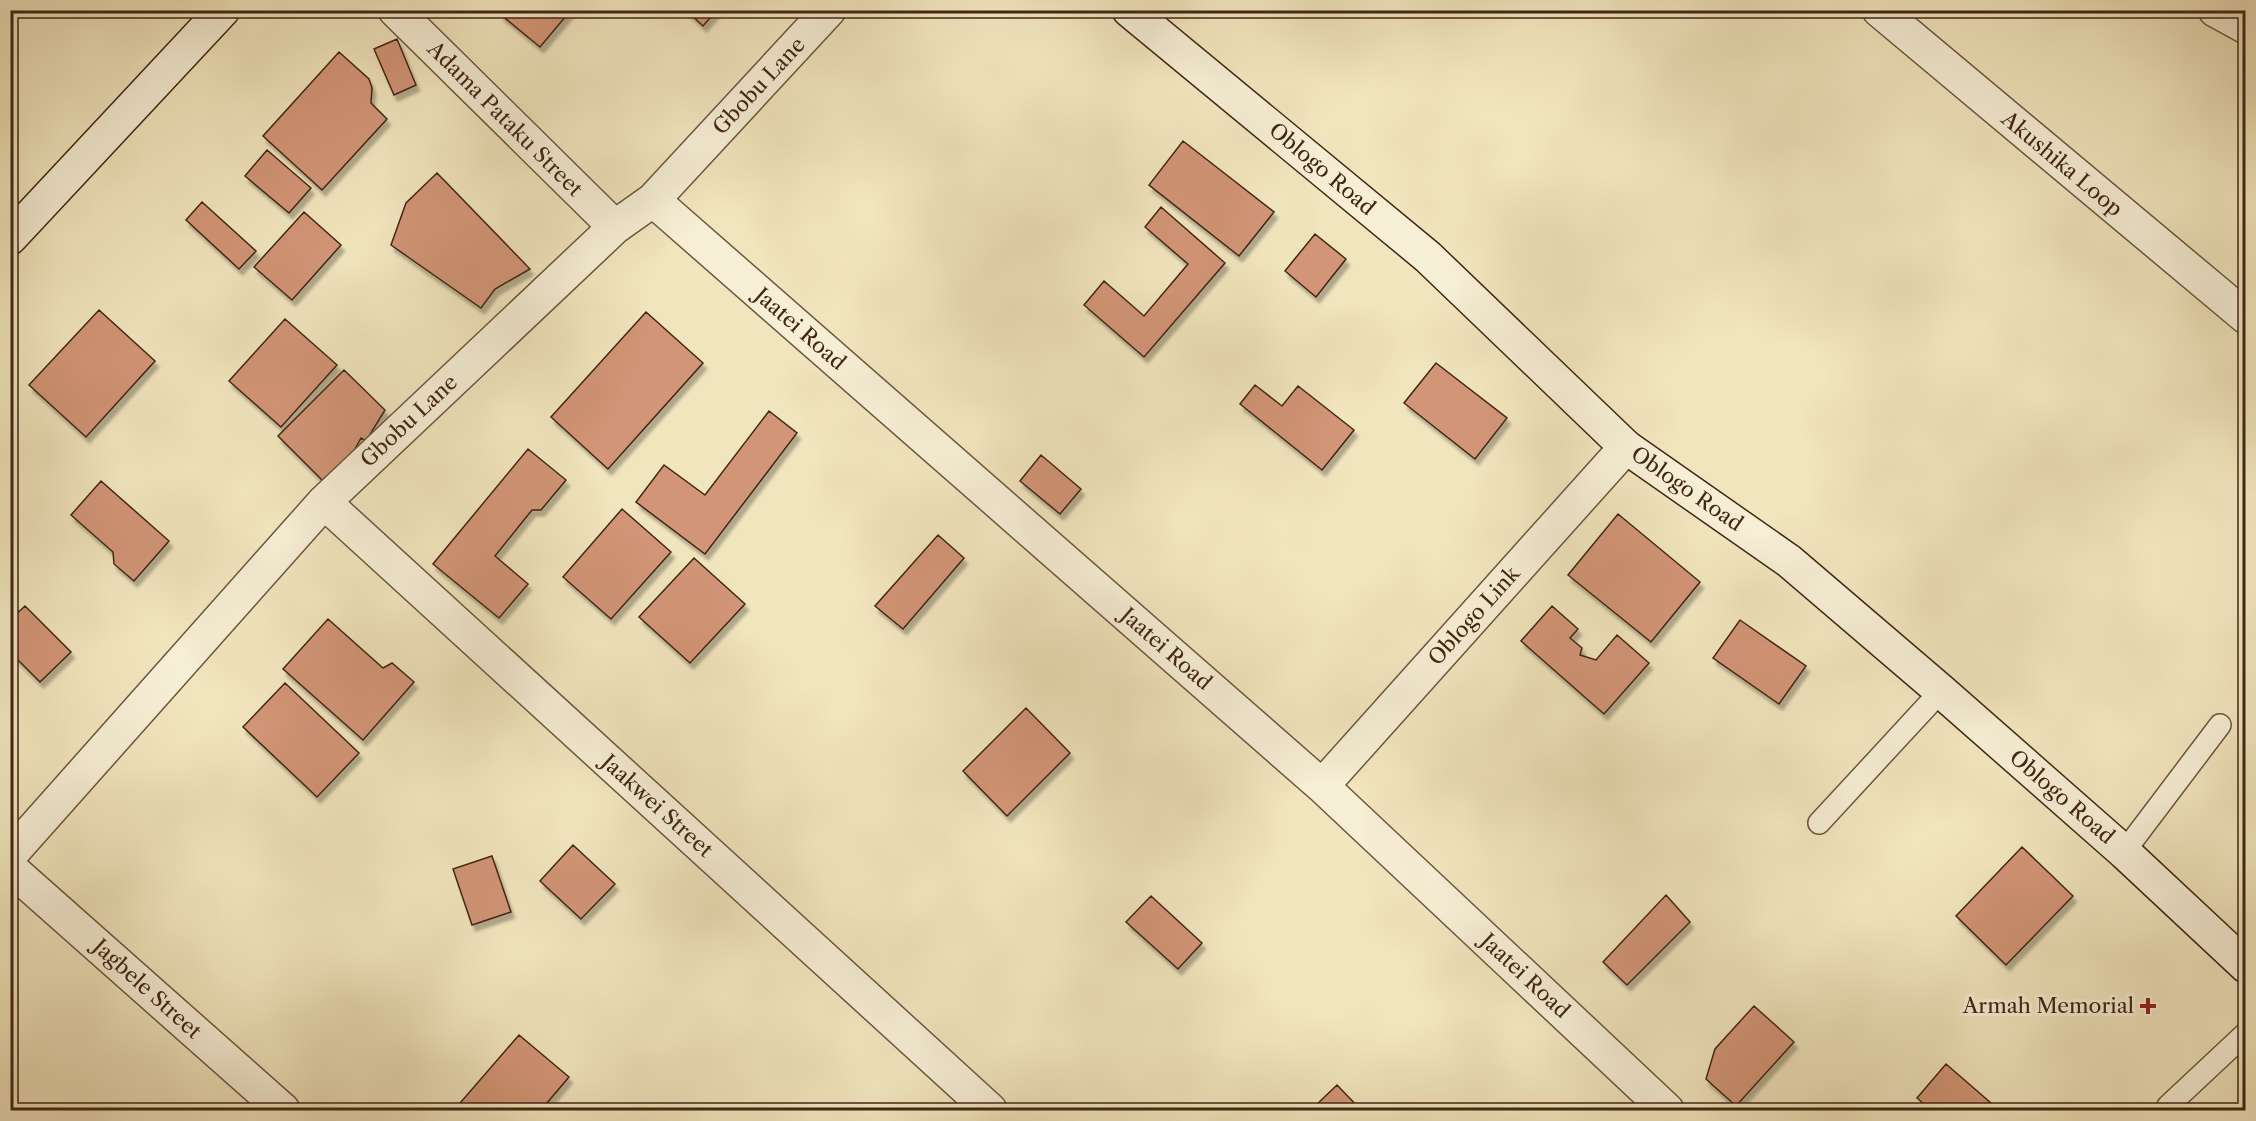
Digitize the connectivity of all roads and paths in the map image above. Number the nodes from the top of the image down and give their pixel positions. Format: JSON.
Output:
{"nodes":[{"id":1,"x":223,"y":10,"type":"edge"},
{"id":2,"x":395,"y":10,"type":"edge"},
{"id":3,"x":829,"y":10,"type":"edge"},
{"id":4,"x":1129,"y":10,"type":"edge"},
{"id":5,"x":1879,"y":10,"type":"edge"},
{"id":6,"x":2215,"y":10,"type":"edge"},
{"id":7,"x":2246,"y":27,"type":"edge"},
{"id":8,"x":653,"y":200,"type":"junction"},
{"id":9,"x":615,"y":227,"type":"junction"},
{"id":10,"x":10,"y":238,"type":"edge"},
{"id":11,"x":2246,"y":317,"type":"edge"},
{"id":12,"x":1626,"y":447,"type":"junction"},
{"id":13,"x":324,"y":502,"type":"junction"},
{"id":14,"x":1941,"y":691,"type":"junction"},
{"id":15,"x":2220,"y":725,"type":"dead end"},
{"id":16,"x":1322,"y":786,"type":"junction"},
{"id":17,"x":1819,"y":823,"type":"dead end"},
{"id":18,"x":2124,"y":852,"type":"junction"},
{"id":19,"x":10,"y":855,"type":"edge"},
{"id":20,"x":10,"y":868,"type":"edge"},
{"id":21,"x":2246,"y":966,"type":"edge"},
{"id":22,"x":2246,"y":1033,"type":"edge"},
{"id":23,"x":2168,"y":1106,"type":"dead end"},
{"id":24,"x":283,"y":1110,"type":"edge"},
{"id":25,"x":990,"y":1110,"type":"edge"},
{"id":26,"x":1667,"y":1110,"type":"edge"}],
"edges":[{"from":1,"to":10,"type":"street"},
{"from":2,"to":9,"type":"street","name":"Adama Pataku Street"},
{"from":3,"to":8,"type":"street","name":"Gbobu Lane"},
{"from":4,"to":12,"type":"street","name":"Oblogo Road"},
{"from":5,"to":11,"type":"street","name":"Akushika Loop"},
{"from":6,"to":7,"type":"street"},
{"from":8,"to":9,"type":"street","name":"Gbobu Lane"},
{"from":8,"to":16,"type":"street","name":"Jaatei Road"},
{"from":9,"to":13,"type":"street","name":"Gbobu Lane"},
{"from":12,"to":14,"type":"street","name":"Oblogo Road"},
{"from":12,"to":16,"type":"street","name":"Oblogo Link"},
{"from":13,"to":19,"type":"street","name":"Gbobu Lane"},
{"from":13,"to":25,"type":"street","name":"Jaakwei Street"},
{"from":14,"to":17,"type":"lane"},
{"from":14,"to":18,"type":"street","name":"Oblogo Road"},
{"from":15,"to":18,"type":"lane"},
{"from":16,"to":26,"type":"street","name":"Jaatei Road"},
{"from":18,"to":21,"type":"street","name":"Oblogo Road"},
{"from":20,"to":24,"type":"street","name":"Jagbele Street"},
{"from":22,"to":23,"type":"lane"}]}
